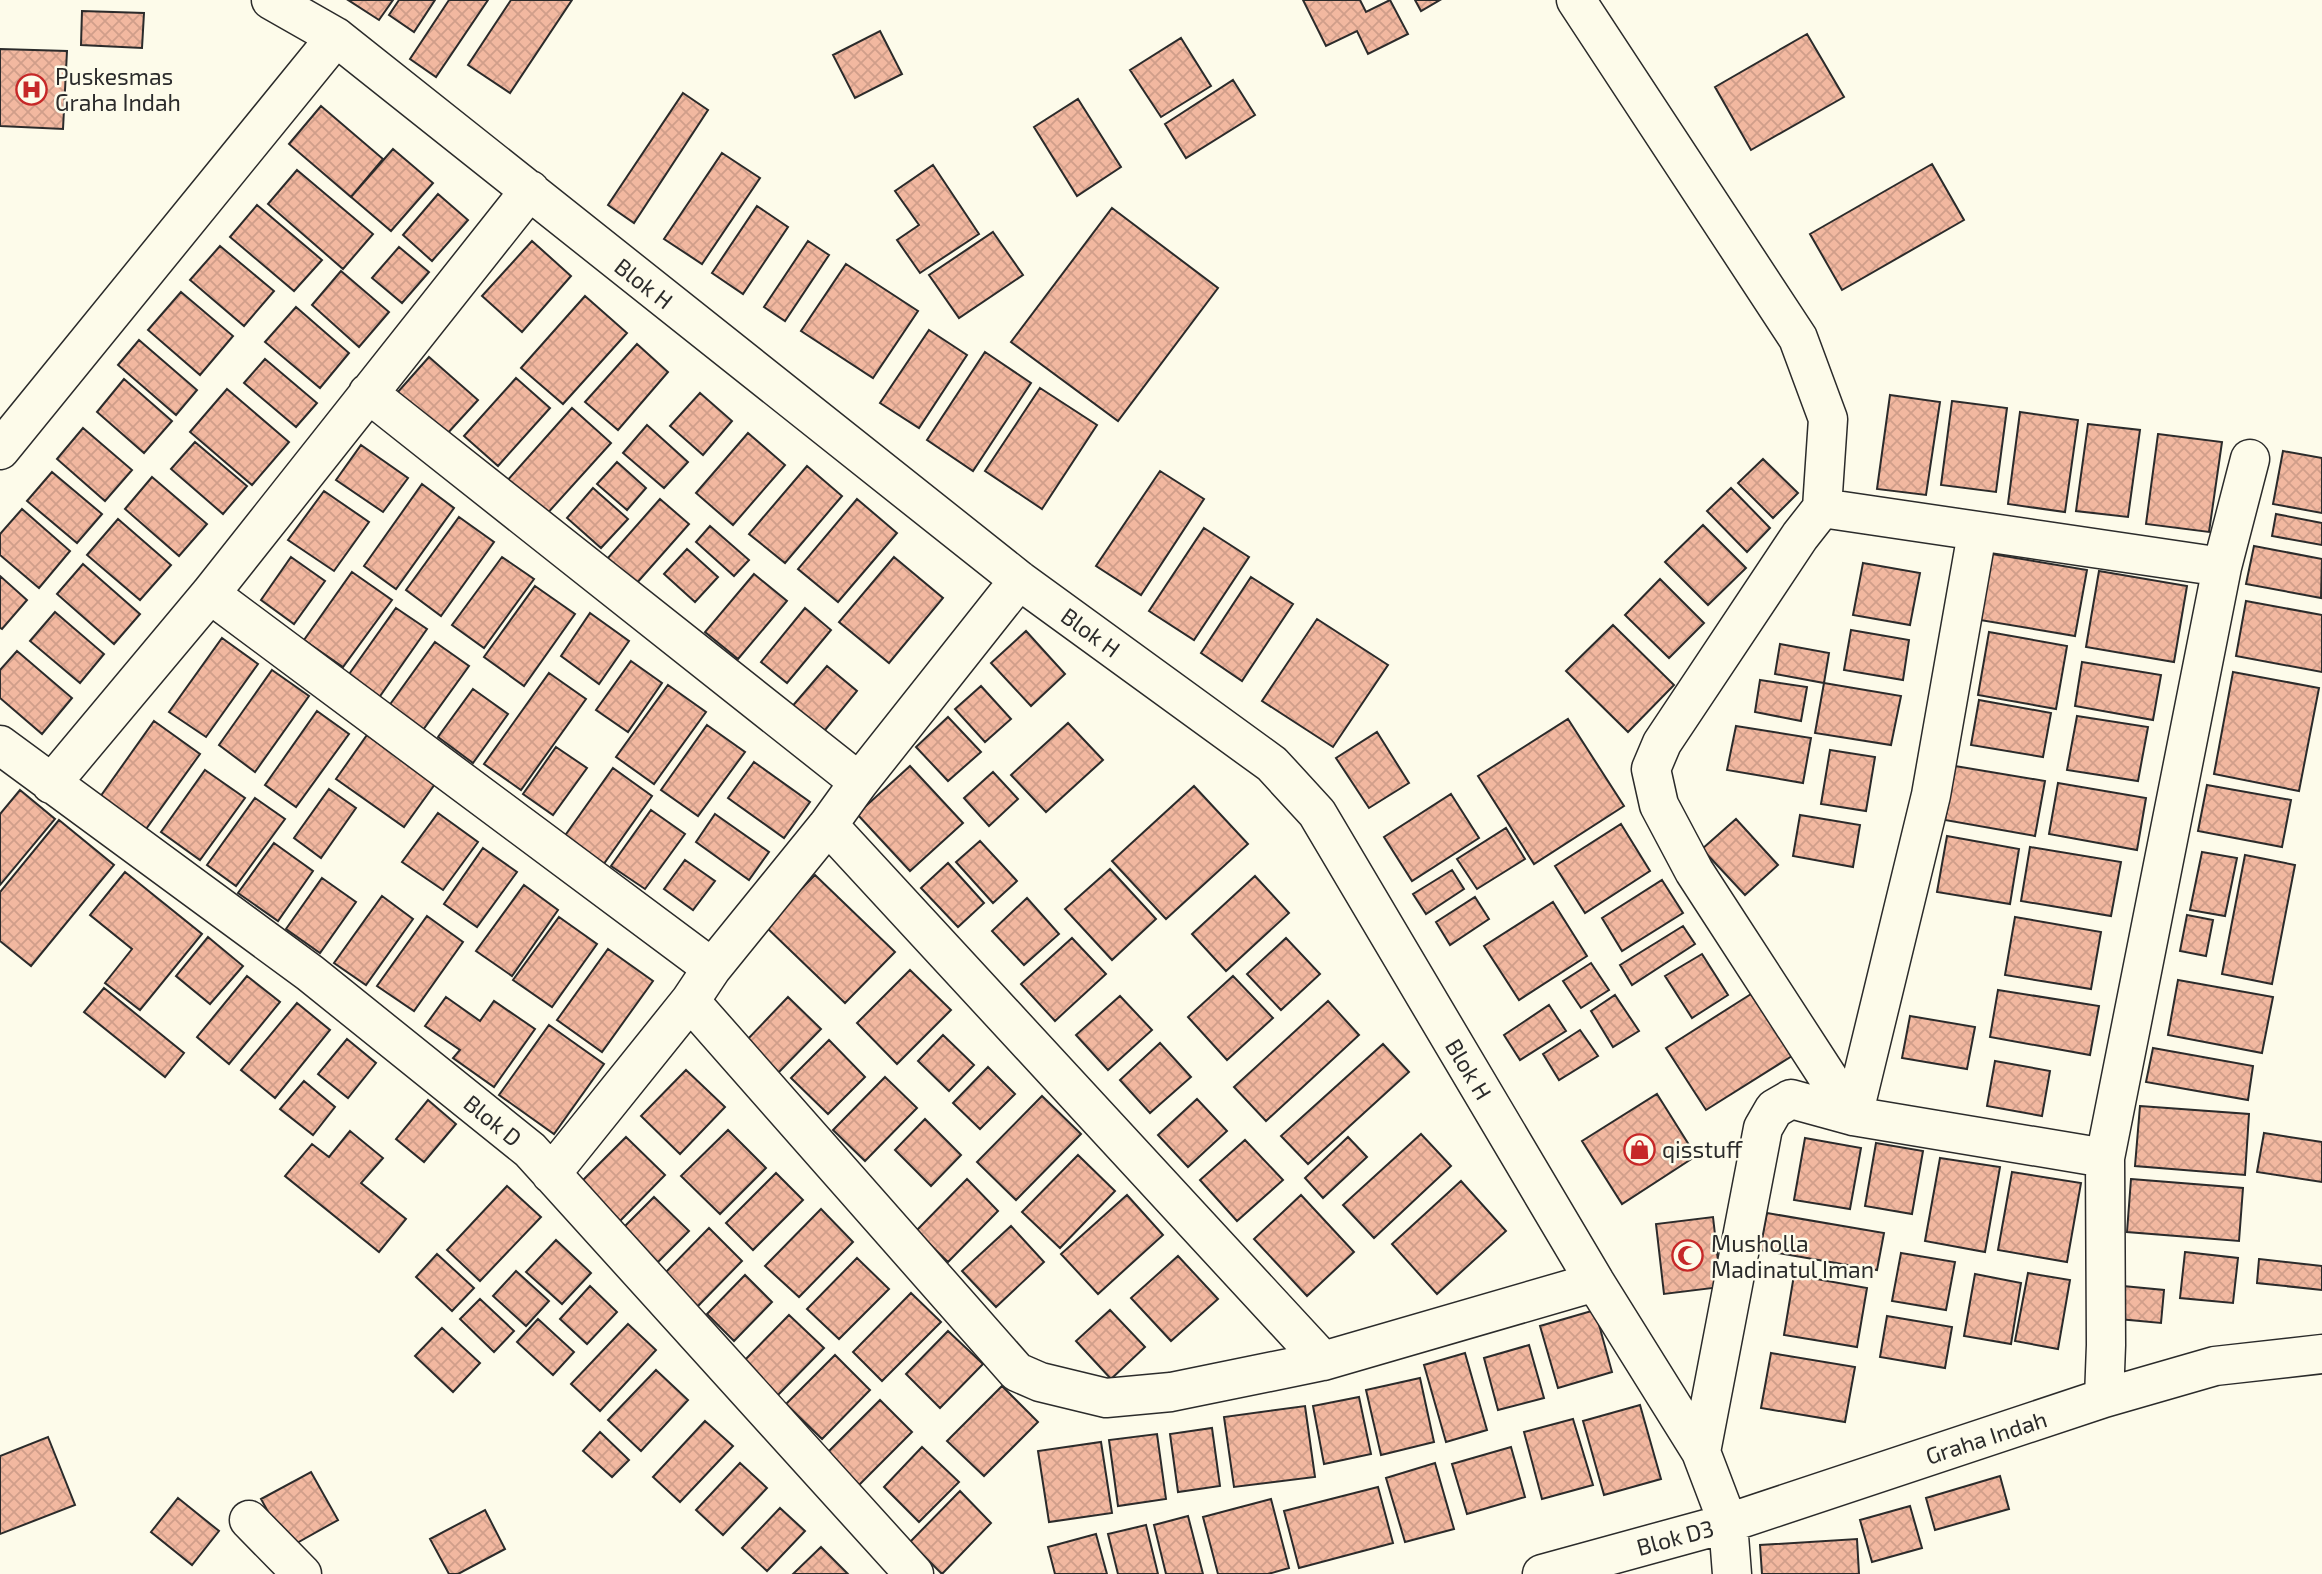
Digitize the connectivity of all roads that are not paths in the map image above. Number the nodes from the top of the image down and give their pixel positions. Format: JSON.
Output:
{"nodes":[{"id":1,"x":271,"y":0,"type":"edge"},
{"id":2,"x":1576,"y":0,"type":"edge"},
{"id":3,"x":336,"y":37,"type":"junction"},
{"id":4,"x":530,"y":190,"type":"junction"},
{"id":5,"x":368,"y":393,"type":"junction"},
{"id":6,"x":0,"y":450,"type":"edge"},
{"id":7,"x":2250,"y":459,"type":"dead end"},
{"id":8,"x":1822,"y":509,"type":"junction"},
{"id":9,"x":1977,"y":533,"type":"junction"},
{"id":10,"x":2222,"y":567,"type":"junction"},
{"id":11,"x":1019,"y":580,"type":"junction"},
{"id":12,"x":210,"y":594,"type":"junction"},
{"id":13,"x":0,"y":745,"type":"edge"},
{"id":14,"x":859,"y":782,"type":"junction"},
{"id":15,"x":51,"y":784,"type":"junction"},
{"id":16,"x":828,"y":825,"type":"junction"},
{"id":17,"x":712,"y":968,"type":"junction"},
{"id":18,"x":690,"y":1001,"type":"junction"},
{"id":19,"x":1853,"y":1116,"type":"junction"},
{"id":20,"x":2105,"y":1158,"type":"junction"},
{"id":21,"x":551,"y":1174,"type":"junction"},
{"id":22,"x":1595,"y":1282,"type":"junction"},
{"id":23,"x":2322,"y":1354,"type":"edge"},
{"id":24,"x":1323,"y":1361,"type":"junction"},
{"id":25,"x":2104,"y":1398,"type":"junction"},
{"id":26,"x":1701,"y":1452,"type":"junction"},
{"id":27,"x":248,"y":1520,"type":"dead end"},
{"id":28,"x":1728,"y":1523,"type":"junction"},
{"id":29,"x":302,"y":1574,"type":"edge"},
{"id":30,"x":914,"y":1574,"type":"edge"},
{"id":31,"x":1542,"y":1574,"type":"edge"},
{"id":32,"x":1732,"y":1574,"type":"edge"}],
"edges":[{"from":1,"to":3,"type":"street","name":"Blok H"},
{"from":2,"to":8,"type":"street"},
{"from":3,"to":4,"type":"street","name":"Blok H"},
{"from":3,"to":6,"type":"street"},
{"from":4,"to":5,"type":"street"},
{"from":4,"to":11,"type":"street","name":"Blok H"},
{"from":5,"to":12,"type":"street"},
{"from":5,"to":14,"type":"street"},
{"from":7,"to":10,"type":"street"},
{"from":8,"to":9,"type":"street"},
{"from":8,"to":19,"type":"street"},
{"from":9,"to":10,"type":"street"},
{"from":9,"to":19,"type":"street"},
{"from":10,"to":20,"type":"street"},
{"from":11,"to":14,"type":"street"},
{"from":11,"to":22,"type":"street","name":"Blok H"},
{"from":12,"to":15,"type":"street"},
{"from":12,"to":17,"type":"street"},
{"from":13,"to":15,"type":"street","name":"Blok D"},
{"from":14,"to":16,"type":"street"},
{"from":15,"to":21,"type":"street","name":"Blok D"},
{"from":16,"to":17,"type":"street"},
{"from":16,"to":24,"type":"street"},
{"from":17,"to":18,"type":"street"},
{"from":18,"to":21,"type":"street"},
{"from":18,"to":24,"type":"street"},
{"from":19,"to":20,"type":"street"},
{"from":19,"to":26,"type":"street"},
{"from":20,"to":25,"type":"street"},
{"from":21,"to":30,"type":"street","name":"Blok D"},
{"from":22,"to":24,"type":"street"},
{"from":22,"to":26,"type":"street","name":"Blok H"},
{"from":23,"to":25,"type":"street","name":"Graha Indah"},
{"from":25,"to":28,"type":"street","name":"Graha Indah"},
{"from":26,"to":28,"type":"street"},
{"from":27,"to":29,"type":"street"},
{"from":28,"to":31,"type":"street","name":"Blok D3"},
{"from":28,"to":32,"type":"street"}]}
